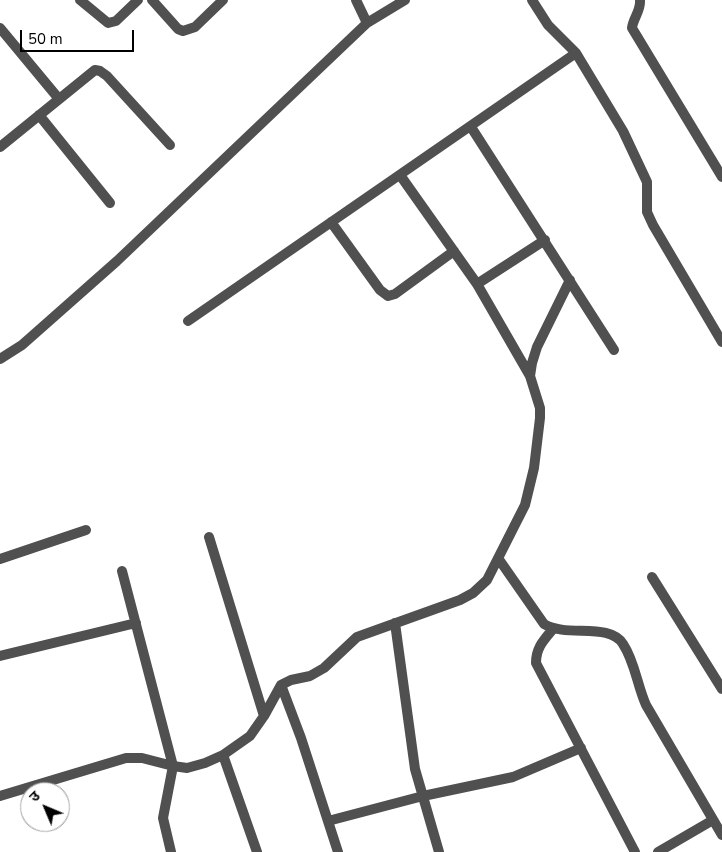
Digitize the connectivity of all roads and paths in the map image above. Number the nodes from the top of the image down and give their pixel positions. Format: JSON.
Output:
{"nodes":[{"id":1,"x":80,"y":0,"type":"edge"},
{"id":2,"x":138,"y":0,"type":"edge"},
{"id":3,"x":152,"y":0,"type":"edge"},
{"id":4,"x":223,"y":0,"type":"edge"},
{"id":5,"x":356,"y":0,"type":"edge"},
{"id":6,"x":405,"y":0,"type":"edge"},
{"id":7,"x":532,"y":0,"type":"edge"},
{"id":8,"x":640,"y":0,"type":"edge"},
{"id":9,"x":367,"y":23,"type":"junction"},
{"id":10,"x":0,"y":28,"type":"edge"},
{"id":11,"x":576,"y":53,"type":"junction"},
{"id":12,"x":59,"y":99,"type":"junction"},
{"id":13,"x":39,"y":115,"type":"junction"},
{"id":14,"x":472,"y":127,"type":"junction"},
{"id":15,"x":170,"y":145,"type":"dead end"},
{"id":16,"x":0,"y":146,"type":"edge"},
{"id":17,"x":400,"y":175,"type":"junction"},
{"id":18,"x":722,"y":176,"type":"edge"},
{"id":19,"x":110,"y":203,"type":"dead end"},
{"id":20,"x":332,"y":222,"type":"junction"},
{"id":21,"x":545,"y":240,"type":"junction"},
{"id":22,"x":454,"y":251,"type":"junction"},
{"id":23,"x":570,"y":280,"type":"junction"},
{"id":24,"x":477,"y":284,"type":"junction"},
{"id":25,"x":188,"y":321,"type":"dead end"},
{"id":26,"x":722,"y":342,"type":"edge"},
{"id":27,"x":614,"y":350,"type":"dead end"},
{"id":28,"x":0,"y":359,"type":"edge"},
{"id":29,"x":530,"y":376,"type":"junction"},
{"id":30,"x":86,"y":530,"type":"dead end"},
{"id":31,"x":209,"y":537,"type":"dead end"},
{"id":32,"x":498,"y":558,"type":"junction"},
{"id":33,"x":0,"y":559,"type":"edge"},
{"id":34,"x":122,"y":571,"type":"dead end"},
{"id":35,"x":652,"y":577,"type":"dead end"},
{"id":36,"x":136,"y":623,"type":"junction"},
{"id":37,"x":395,"y":623,"type":"junction"},
{"id":38,"x":553,"y":630,"type":"junction"},
{"id":39,"x":0,"y":656,"type":"edge"},
{"id":40,"x":280,"y":685,"type":"junction"},
{"id":41,"x":722,"y":689,"type":"edge"},
{"id":42,"x":264,"y":716,"type":"junction"},
{"id":43,"x":581,"y":748,"type":"junction"},
{"id":44,"x":223,"y":755,"type":"junction"},
{"id":45,"x":173,"y":766,"type":"junction"},
{"id":46,"x":0,"y":796,"type":"edge"},
{"id":47,"x":423,"y":796,"type":"junction"},
{"id":48,"x":713,"y":820,"type":"junction"},
{"id":49,"x":328,"y":821,"type":"junction"},
{"id":50,"x":722,"y":835,"type":"edge"},
{"id":51,"x":171,"y":852,"type":"edge"},
{"id":52,"x":257,"y":852,"type":"edge"},
{"id":53,"x":338,"y":852,"type":"edge"},
{"id":54,"x":439,"y":852,"type":"edge"},
{"id":55,"x":635,"y":852,"type":"edge"},
{"id":56,"x":658,"y":852,"type":"edge"}],
"edges":[{"from":1,"to":2,"type":"street"},
{"from":3,"to":4,"type":"street"},
{"from":5,"to":9,"type":"street"},
{"from":6,"to":9,"type":"street"},
{"from":7,"to":11,"type":"street"},
{"from":8,"to":18,"type":"street"},
{"from":9,"to":28,"type":"street"},
{"from":10,"to":12,"type":"street"},
{"from":11,"to":14,"type":"street"},
{"from":11,"to":26,"type":"street"},
{"from":12,"to":13,"type":"street"},
{"from":12,"to":15,"type":"street"},
{"from":13,"to":16,"type":"street"},
{"from":13,"to":19,"type":"street"},
{"from":14,"to":17,"type":"street"},
{"from":14,"to":21,"type":"street"},
{"from":17,"to":20,"type":"street"},
{"from":17,"to":22,"type":"street"},
{"from":20,"to":22,"type":"street"},
{"from":20,"to":25,"type":"street"},
{"from":21,"to":23,"type":"street"},
{"from":21,"to":24,"type":"street"},
{"from":22,"to":24,"type":"street"},
{"from":23,"to":27,"type":"street"},
{"from":23,"to":29,"type":"street"},
{"from":24,"to":29,"type":"street"},
{"from":29,"to":32,"type":"street"},
{"from":30,"to":33,"type":"street"},
{"from":31,"to":42,"type":"street"},
{"from":32,"to":37,"type":"street"},
{"from":32,"to":38,"type":"street"},
{"from":34,"to":36,"type":"street"},
{"from":35,"to":41,"type":"street"},
{"from":36,"to":39,"type":"street"},
{"from":36,"to":45,"type":"street"},
{"from":37,"to":40,"type":"street"},
{"from":37,"to":47,"type":"street"},
{"from":38,"to":43,"type":"street"},
{"from":38,"to":48,"type":"street"},
{"from":40,"to":42,"type":"street"},
{"from":40,"to":49,"type":"street"},
{"from":42,"to":44,"type":"street"},
{"from":43,"to":47,"type":"street"},
{"from":43,"to":55,"type":"street"},
{"from":44,"to":45,"type":"street"},
{"from":44,"to":52,"type":"street"},
{"from":45,"to":46,"type":"street"},
{"from":45,"to":51,"type":"street"},
{"from":47,"to":49,"type":"street"},
{"from":47,"to":54,"type":"street"},
{"from":48,"to":50,"type":"street"},
{"from":48,"to":56,"type":"street"},
{"from":49,"to":53,"type":"street"}]}
